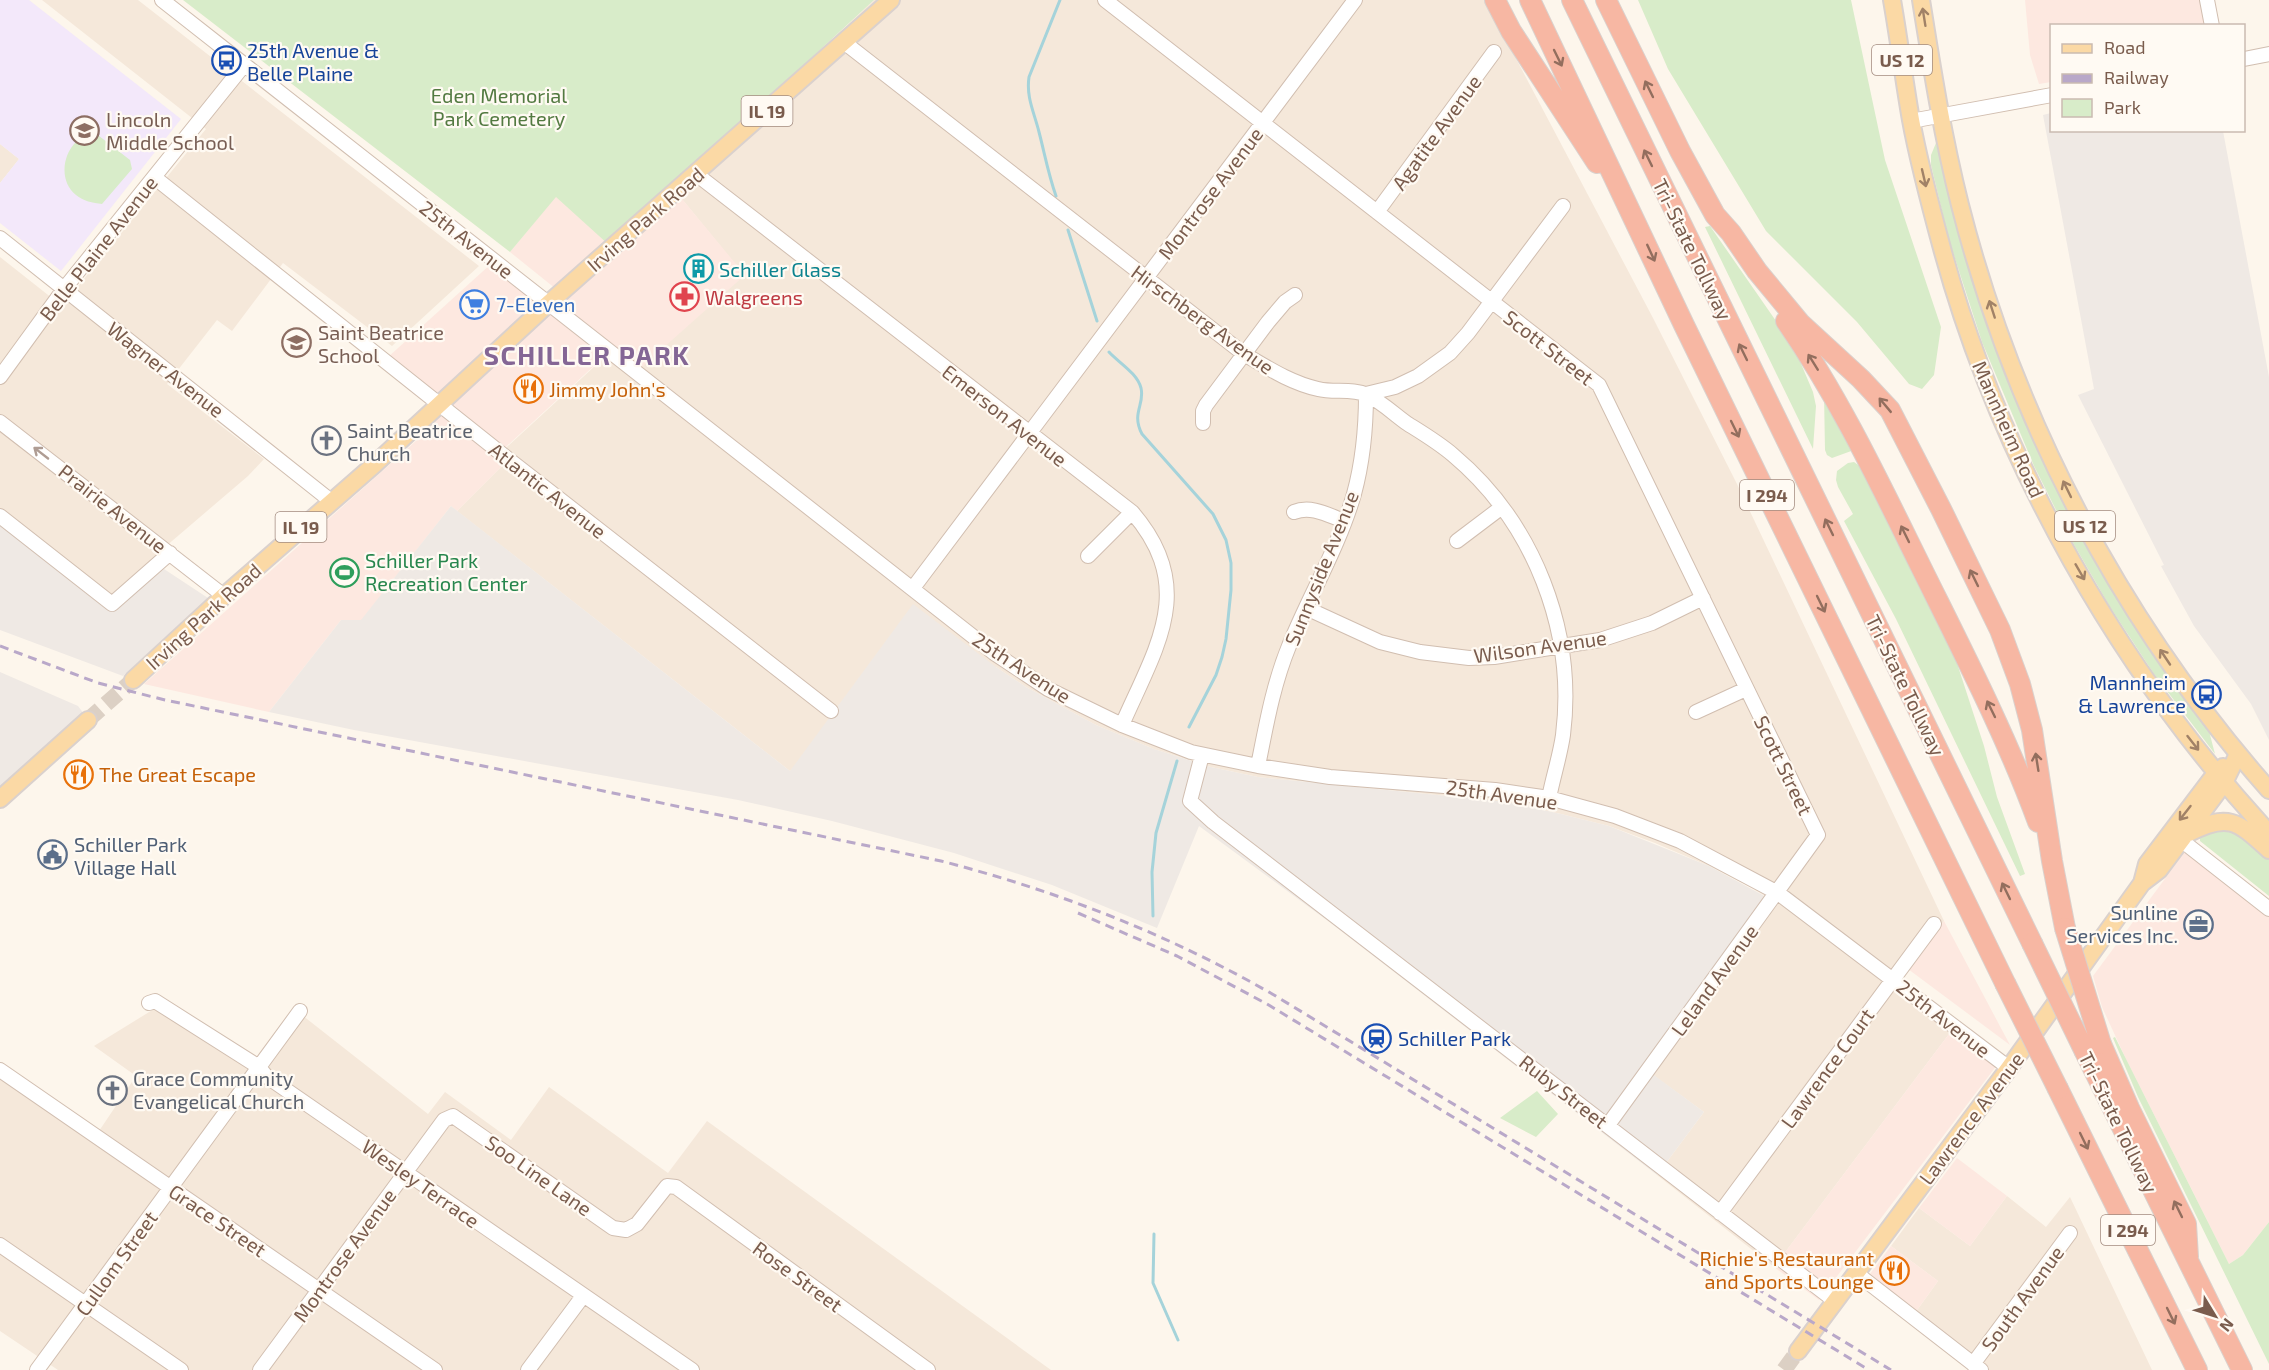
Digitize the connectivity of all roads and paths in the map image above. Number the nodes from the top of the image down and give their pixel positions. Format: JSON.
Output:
{"nodes":[{"id":1,"x":162,"y":0,"type":"edge"},
{"id":2,"x":891,"y":0,"type":"edge"},
{"id":3,"x":1105,"y":0,"type":"edge"},
{"id":4,"x":1496,"y":0,"type":"edge"},
{"id":5,"x":1530,"y":0,"type":"edge"},
{"id":6,"x":1572,"y":0,"type":"edge"},
{"id":7,"x":1606,"y":0,"type":"edge"},
{"id":8,"x":1892,"y":0,"type":"edge"},
{"id":9,"x":1922,"y":0,"type":"edge"},
{"id":10,"x":2207,"y":0,"type":"edge"},
{"id":11,"x":1349,"y":2,"type":"edge"},
{"id":12,"x":2212,"y":24,"type":"edge"},
{"id":13,"x":845,"y":43,"type":"junction"},
{"id":14,"x":1494,"y":52,"type":"dead end"},
{"id":15,"x":2269,"y":54,"type":"edge"},
{"id":16,"x":2245,"y":59,"type":"edge"},
{"id":17,"x":244,"y":65,"type":"junction"},
{"id":18,"x":2050,"y":95,"type":"edge"},
{"id":19,"x":1941,"y":116,"type":"junction"},
{"id":20,"x":1911,"y":121,"type":"junction"},
{"id":21,"x":1263,"y":123,"type":"junction"},
{"id":22,"x":696,"y":174,"type":"junction"},
{"id":23,"x":154,"y":177,"type":"junction"},
{"id":24,"x":1563,"y":206,"type":"dead end"},
{"id":25,"x":1377,"y":212,"type":"junction"},
{"id":26,"x":1715,"y":215,"type":"junction"},
{"id":27,"x":1635,"y":218,"type":"junction"},
{"id":28,"x":0,"y":238,"type":"edge"},
{"id":29,"x":1146,"y":278,"type":"junction"},
{"id":30,"x":64,"y":289,"type":"junction"},
{"id":31,"x":1296,"y":295,"type":"dead end"},
{"id":32,"x":1492,"y":302,"type":"junction"},
{"id":33,"x":549,"y":303,"type":"junction"},
{"id":34,"x":1244,"y":354,"type":"junction"},
{"id":35,"x":0,"y":377,"type":"edge"},
{"id":36,"x":1366,"y":394,"type":"junction"},
{"id":37,"x":440,"y":404,"type":"junction"},
{"id":38,"x":0,"y":422,"type":"edge"},
{"id":39,"x":1203,"y":423,"type":"dead end"},
{"id":40,"x":1029,"y":434,"type":"junction"},
{"id":41,"x":331,"y":501,"type":"junction"},
{"id":42,"x":1502,"y":507,"type":"junction"},
{"id":43,"x":1132,"y":512,"type":"junction"},
{"id":44,"x":1294,"y":512,"type":"dead end"},
{"id":45,"x":0,"y":516,"type":"edge"},
{"id":46,"x":1344,"y":521,"type":"junction"},
{"id":47,"x":1457,"y":541,"type":"dead end"},
{"id":48,"x":171,"y":553,"type":"junction"},
{"id":49,"x":1088,"y":556,"type":"dead end"},
{"id":50,"x":913,"y":588,"type":"junction"},
{"id":51,"x":224,"y":596,"type":"junction"},
{"id":52,"x":1703,"y":598,"type":"junction"},
{"id":53,"x":1306,"y":608,"type":"junction"},
{"id":54,"x":1561,"y":646,"type":"junction"},
{"id":55,"x":133,"y":680,"type":"tunnel mouth"},
{"id":56,"x":1746,"y":689,"type":"junction"},
{"id":57,"x":831,"y":711,"type":"dead end"},
{"id":58,"x":1696,"y":712,"type":"dead end"},
{"id":59,"x":88,"y":720,"type":"tunnel mouth"},
{"id":60,"x":1122,"y":725,"type":"junction"},
{"id":61,"x":1202,"y":754,"type":"junction"},
{"id":62,"x":2238,"y":754,"type":"junction"},
{"id":63,"x":1258,"y":766,"type":"junction"},
{"id":64,"x":2220,"y":778,"type":"junction"},
{"id":65,"x":2269,"y":790,"type":"edge"},
{"id":66,"x":1549,"y":798,"type":"junction"},
{"id":67,"x":0,"y":799,"type":"edge"},
{"id":68,"x":2269,"y":833,"type":"edge"},
{"id":69,"x":1818,"y":835,"type":"joint"},
{"id":70,"x":2183,"y":837,"type":"junction"},
{"id":71,"x":2269,"y":850,"type":"edge"},
{"id":72,"x":2052,"y":861,"type":"junction"},
{"id":73,"x":2142,"y":883,"type":"junction"},
{"id":74,"x":1778,"y":893,"type":"junction"},
{"id":75,"x":2269,"y":909,"type":"edge"},
{"id":76,"x":1934,"y":924,"type":"dead end"},
{"id":77,"x":1893,"y":979,"type":"junction"},
{"id":78,"x":149,"y":1003,"type":"dead end"},
{"id":79,"x":300,"y":1011,"type":"dead end"},
{"id":80,"x":2093,"y":1048,"type":"junction"},
{"id":81,"x":259,"y":1067,"type":"junction"},
{"id":82,"x":2009,"y":1068,"type":"junction"},
{"id":83,"x":0,"y":1070,"type":"edge"},
{"id":84,"x":453,"y":1116,"type":"joint"},
{"id":85,"x":1608,"y":1125,"type":"junction"},
{"id":86,"x":405,"y":1173,"type":"junction"},
{"id":87,"x":667,"y":1185,"type":"joint"},
{"id":88,"x":171,"y":1188,"type":"junction"},
{"id":89,"x":1720,"y":1213,"type":"junction"},
{"id":90,"x":2070,"y":1233,"type":"dead end"},
{"id":91,"x":0,"y":1245,"type":"edge"},
{"id":92,"x":1856,"y":1273,"type":"junction"},
{"id":93,"x":320,"y":1289,"type":"junction"},
{"id":94,"x":584,"y":1296,"type":"junction"},
{"id":95,"x":1835,"y":1301,"type":"junction"},
{"id":96,"x":86,"y":1304,"type":"junction"},
{"id":97,"x":1798,"y":1351,"type":"tunnel mouth"},
{"id":98,"x":1977,"y":1367,"type":"edge"},
{"id":99,"x":37,"y":1370,"type":"edge"},
{"id":100,"x":181,"y":1370,"type":"edge"},
{"id":101,"x":260,"y":1370,"type":"edge"},
{"id":102,"x":435,"y":1370,"type":"edge"},
{"id":103,"x":528,"y":1370,"type":"edge"},
{"id":104,"x":692,"y":1370,"type":"edge"},
{"id":105,"x":928,"y":1370,"type":"edge"},
{"id":106,"x":2198,"y":1370,"type":"edge"},
{"id":107,"x":2242,"y":1370,"type":"edge"}],
"edges":[{"from":1,"to":17,"type":"street","name":"25th Avenue"},
{"from":2,"to":13,"type":"main road","name":"Irving Park Road","number":"IL 19"},
{"from":3,"to":21,"type":"street","name":"Scott Street"},
{"from":4,"to":27,"type":"highway"},
{"from":5,"to":27,"type":"highway","name":"Tri-State Tollway","number":"I 294","one_way":true},
{"from":80,"to":6,"type":"highway","name":"Tri-State Tollway","number":"I 294","one_way":true,"bridge":true},
{"from":26,"to":7,"type":"highway","number":"I 294","one_way":true},
{"from":8,"to":20,"type":"main road","name":"Mannheim Road","number":"US 12"},
{"from":19,"to":9,"type":"main road","name":"Mannheim Road","number":"US 12","one_way":true},
{"from":10,"to":12,"type":"street"},
{"from":11,"to":21,"type":"street","name":"Montrose Avenue"},
{"from":13,"to":22,"type":"main road","name":"Irving Park Road","number":"IL 19"},
{"from":13,"to":29,"type":"street","name":"Hirschberg Avenue"},
{"from":14,"to":25,"type":"street","name":"Agatite Avenue"},
{"from":15,"to":16,"type":"street"},
{"from":17,"to":23,"type":"street","name":"Belle Plaine Avenue"},
{"from":17,"to":33,"type":"street","name":"25th Avenue"},
{"from":18,"to":19,"type":"street"},
{"from":19,"to":20,"type":"street"},
{"from":62,"to":19,"type":"main road","name":"Mannheim Road","number":"US 12","one_way":true},
{"from":20,"to":64,"type":"main road","name":"Mannheim Road","number":"US 12","one_way":true},
{"from":21,"to":25,"type":"street","name":"Scott Street"},
{"from":21,"to":29,"type":"street","name":"Montrose Avenue"},
{"from":22,"to":33,"type":"main road","name":"Irving Park Road","number":"IL 19"},
{"from":22,"to":40,"type":"street","name":"Emerson Avenue"},
{"from":23,"to":30,"type":"street","name":"Belle Plaine Avenue"},
{"from":23,"to":37,"type":"street","name":"Atlantic Avenue"},
{"from":24,"to":32,"type":"street"},
{"from":25,"to":32,"type":"street","name":"Scott Street"},
{"from":72,"to":26,"type":"highway","number":"I 294","one_way":true},
{"from":72,"to":26,"type":"highway","number":"I 294","one_way":true},
{"from":27,"to":106,"type":"highway","name":"Tri-State Tollway","number":"I 294","one_way":true,"bridge":true},
{"from":28,"to":30,"type":"street","name":"Wagner Avenue"},
{"from":29,"to":34,"type":"street","name":"Hirschberg Avenue"},
{"from":29,"to":40,"type":"street","name":"Montrose Avenue"},
{"from":30,"to":35,"type":"street","name":"Belle Plaine Avenue"},
{"from":30,"to":41,"type":"street","name":"Wagner Avenue"},
{"from":31,"to":34,"type":"street"},
{"from":32,"to":36,"type":"street"},
{"from":32,"to":52,"type":"street","name":"Scott Street"},
{"from":33,"to":37,"type":"main road","name":"Irving Park Road","number":"IL 19"},
{"from":33,"to":50,"type":"street","name":"25th Avenue"},
{"from":34,"to":36,"type":"street","name":"Hirschberg Avenue"},
{"from":34,"to":39,"type":"street"},
{"from":36,"to":42,"type":"street","name":"Hirschberg Avenue"},
{"from":36,"to":46,"type":"street","name":"Sunnyside Avenue"},
{"from":37,"to":41,"type":"main road","name":"Irving Park Road","number":"IL 19"},
{"from":37,"to":57,"type":"street","name":"Atlantic Avenue"},
{"from":48,"to":38,"type":"street","name":"Prairie Avenue","one_way":true},
{"from":40,"to":43,"type":"street","name":"Emerson Avenue"},
{"from":40,"to":50,"type":"street","name":"Montrose Avenue"},
{"from":41,"to":51,"type":"main road","name":"Irving Park Road","number":"IL 19"},
{"from":42,"to":47,"type":"street"},
{"from":42,"to":54,"type":"street","name":"Hirschberg Avenue"},
{"from":43,"to":49,"type":"street"},
{"from":43,"to":60,"type":"street","name":"Emerson Avenue"},
{"from":44,"to":46,"type":"street"},
{"from":45,"to":48,"type":"street"},
{"from":46,"to":53,"type":"street","name":"Sunnyside Avenue"},
{"from":48,"to":51,"type":"street","name":"Prairie Avenue"},
{"from":50,"to":60,"type":"street","name":"25th Avenue"},
{"from":51,"to":55,"type":"main road","name":"Irving Park Road","number":"IL 19"},
{"from":52,"to":54,"type":"street","name":"Wilson Avenue"},
{"from":52,"to":56,"type":"street","name":"Scott Street"},
{"from":53,"to":54,"type":"street","name":"Wilson Avenue"},
{"from":53,"to":63,"type":"street","name":"Sunnyside Avenue"},
{"from":54,"to":66,"type":"street","name":"Hirschberg Avenue"},
{"from":56,"to":58,"type":"street"},
{"from":56,"to":69,"type":"street","name":"Scott Street"},
{"from":59,"to":67,"type":"main road"},
{"from":60,"to":61,"type":"street","name":"25th Avenue"},
{"from":61,"to":63,"type":"street","name":"25th Avenue"},
{"from":61,"to":85,"type":"street","name":"Ruby Street"},
{"from":62,"to":64,"type":"main road","name":"Lawrence Avenue"},
{"from":62,"to":65,"type":"main road","name":"Mannheim Road","number":"US 12"},
{"from":63,"to":66,"type":"street","name":"25th Avenue"},
{"from":64,"to":68,"type":"main road","name":"Mannheim Road","number":"US 12"},
{"from":64,"to":70,"type":"main road","name":"Lawrence Avenue"},
{"from":64,"to":73,"type":"main road","name":"Lawrence Avenue","one_way":true},
{"from":66,"to":74,"type":"street","name":"25th Avenue"},
{"from":69,"to":74,"type":"street","name":"Leland Avenue"},
{"from":70,"to":71,"type":"main road"},
{"from":70,"to":73,"type":"main road","name":"Lawrence Avenue"},
{"from":70,"to":75,"type":"street"},
{"from":72,"to":80,"type":"highway","number":"I 294","bridge":true},
{"from":73,"to":82,"type":"main road","name":"Lawrence Avenue"},
{"from":74,"to":77,"type":"street","name":"25th Avenue"},
{"from":74,"to":85,"type":"street","name":"Leland Avenue"},
{"from":76,"to":77,"type":"street","name":"Lawrence Court"},
{"from":77,"to":82,"type":"street","name":"25th Avenue"},
{"from":77,"to":89,"type":"street","name":"Lawrence Court"},
{"from":78,"to":81,"type":"street","name":"Wesley Terrace"},
{"from":79,"to":81,"type":"street","name":"Cullom Street"},
{"from":107,"to":80,"type":"highway","name":"Tri-State Tollway","number":"I 294","one_way":true},
{"from":81,"to":86,"type":"street","name":"Wesley Terrace"},
{"from":81,"to":88,"type":"street","name":"Cullom Street"},
{"from":82,"to":92,"type":"main road","name":"Lawrence Avenue"},
{"from":83,"to":88,"type":"street","name":"Grace Street"},
{"from":84,"to":86,"type":"street","name":"Montrose Avenue"},
{"from":84,"to":87,"type":"street","name":"Soo Line Lane"},
{"from":85,"to":89,"type":"street","name":"Ruby Street"},
{"from":86,"to":93,"type":"street","name":"Montrose Avenue"},
{"from":86,"to":94,"type":"street","name":"Wesley Terrace"},
{"from":87,"to":105,"type":"street","name":"Rose Street"},
{"from":88,"to":93,"type":"street","name":"Grace Street"},
{"from":88,"to":96,"type":"street","name":"Cullom Street"},
{"from":89,"to":95,"type":"street","name":"Ruby Street"},
{"from":90,"to":98,"type":"street","name":"South Avenue"},
{"from":91,"to":96,"type":"street"},
{"from":92,"to":95,"type":"main road","name":"Lawrence Avenue"},
{"from":92,"to":98,"type":"street"},
{"from":93,"to":101,"type":"street","name":"Montrose Avenue"},
{"from":93,"to":102,"type":"street","name":"Grace Street"},
{"from":94,"to":103,"type":"street"},
{"from":94,"to":104,"type":"street","name":"Wesley Terrace"},
{"from":95,"to":97,"type":"main road","name":"Lawrence Avenue"},
{"from":96,"to":99,"type":"street","name":"Cullom Street"},
{"from":96,"to":100,"type":"street"}]}
